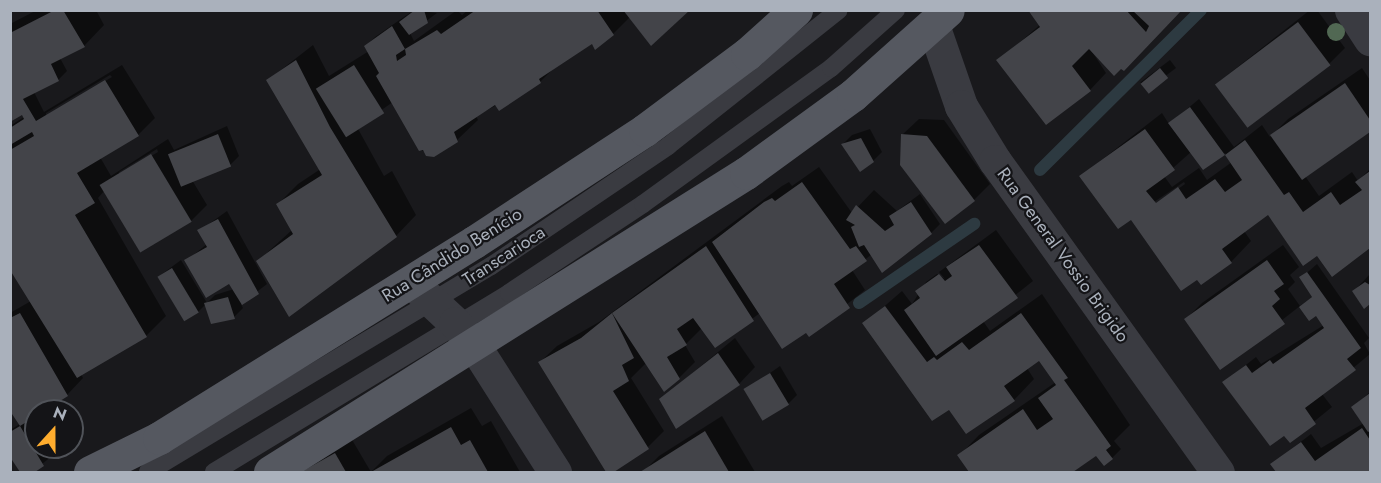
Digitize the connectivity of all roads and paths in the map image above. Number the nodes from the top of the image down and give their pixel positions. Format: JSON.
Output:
{"nodes":[{"id":1,"x":796,"y":10,"type":"edge"},
{"id":2,"x":839,"y":10,"type":"edge"},
{"id":3,"x":896,"y":10,"type":"edge"},
{"id":4,"x":1350,"y":10,"type":"edge"},
{"id":5,"x":940,"y":18,"type":"edge"},
{"id":6,"x":1371,"y":39,"type":"edge"},
{"id":7,"x":443,"y":313,"type":"junction"},
{"id":8,"x":90,"y":472,"type":"edge"},
{"id":9,"x":148,"y":472,"type":"edge"},
{"id":10,"x":214,"y":472,"type":"edge"},
{"id":11,"x":270,"y":472,"type":"edge"},
{"id":12,"x":555,"y":472,"type":"edge"},
{"id":13,"x":1218,"y":472,"type":"edge"}],
"edges":[{"from":1,"to":7,"type":"main road","name":"Rua Cândido Benício"},
{"from":2,"to":7,"type":"lane","name":"Transcarioca"},
{"from":3,"to":7,"type":"lane","name":"Transcarioca"},
{"from":4,"to":6,"type":"street"},
{"from":5,"to":7,"type":"main road","name":"Rua Cândido Benício"},
{"from":5,"to":13,"type":"street","name":"Rua General Vossio Brigido"},
{"from":7,"to":8,"type":"main road","name":"Rua Cândido Benício"},
{"from":7,"to":9,"type":"lane","name":"Transcarioca"},
{"from":7,"to":10,"type":"lane","name":"Transcarioca"},
{"from":7,"to":11,"type":"main road","name":"Rua Cândido Benício"},
{"from":7,"to":12,"type":"street"}]}
